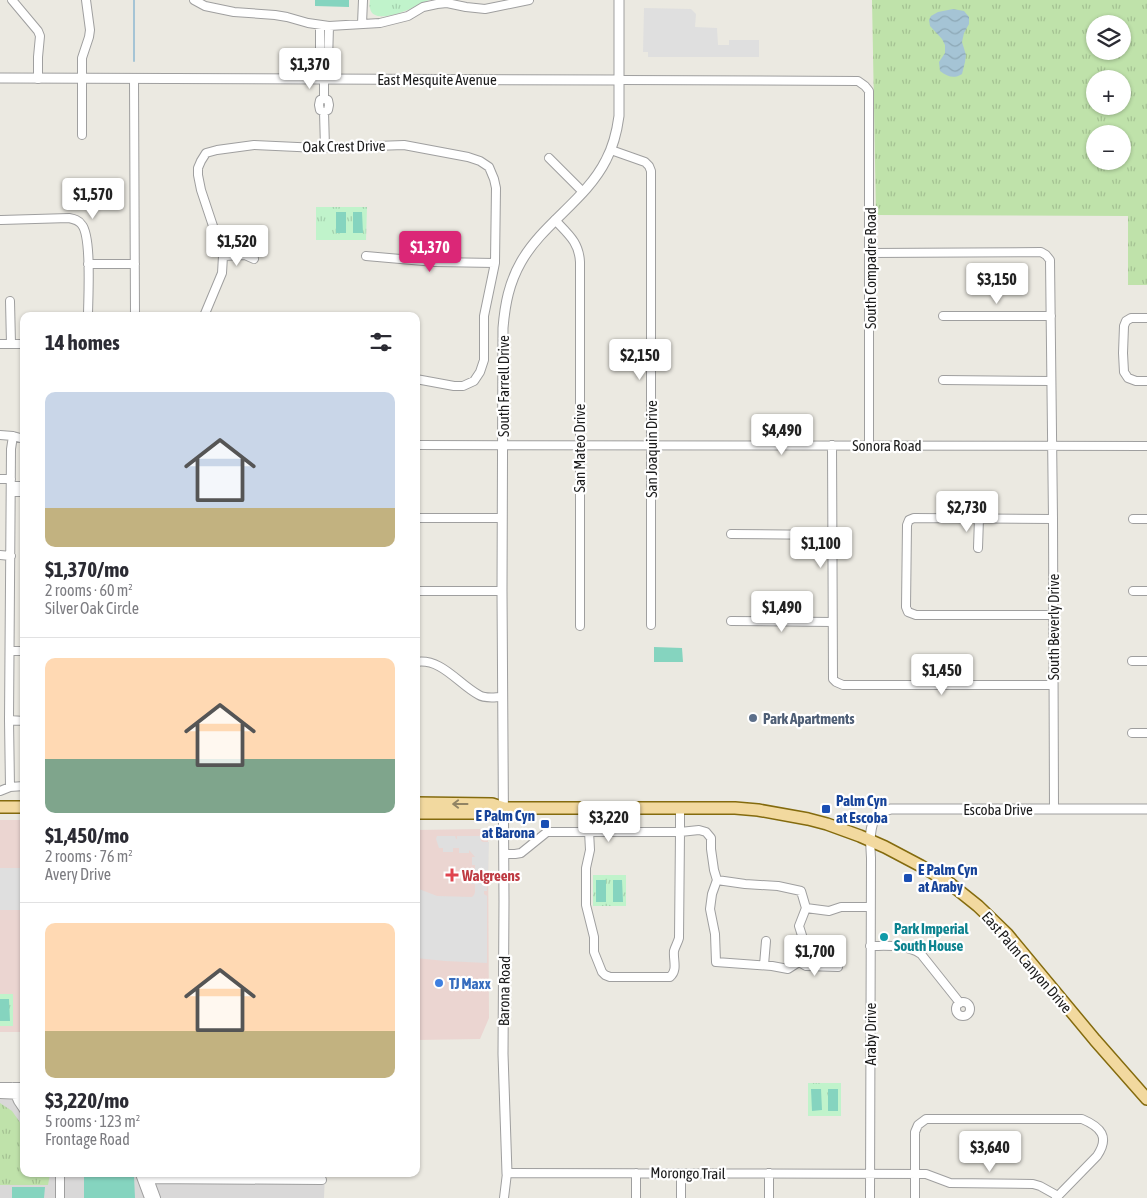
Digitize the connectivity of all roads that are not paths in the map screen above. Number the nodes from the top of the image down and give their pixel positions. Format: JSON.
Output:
{"nodes":[{"id":1,"x":12,"y":0,"type":"edge"},
{"id":2,"x":86,"y":0,"type":"edge"},
{"id":3,"x":194,"y":0,"type":"edge"},
{"id":4,"x":363,"y":0,"type":"edge"},
{"id":5,"x":530,"y":0,"type":"edge"},
{"id":6,"x":619,"y":0,"type":"edge"},
{"id":7,"x":362,"y":24,"type":"junction"},
{"id":8,"x":320,"y":25,"type":"junction"},
{"id":9,"x":329,"y":26,"type":"junction"},
{"id":10,"x":324,"y":66,"type":"junction"},
{"id":11,"x":0,"y":78,"type":"edge"},
{"id":12,"x":324,"y":78,"type":"junction"},
{"id":13,"x":38,"y":79,"type":"junction"},
{"id":14,"x":82,"y":79,"type":"junction"},
{"id":15,"x":134,"y":79,"type":"junction"},
{"id":16,"x":620,"y":80,"type":"junction"},
{"id":17,"x":869,"y":91,"type":"joint"},
{"id":18,"x":82,"y":135,"type":"dead end"},
{"id":19,"x":324,"y":148,"type":"junction"},
{"id":20,"x":611,"y":150,"type":"junction"},
{"id":21,"x":549,"y":158,"type":"dead end"},
{"id":22,"x":583,"y":192,"type":"junction"},
{"id":23,"x":1,"y":220,"type":"edge"},
{"id":24,"x":555,"y":220,"type":"junction"},
{"id":25,"x":870,"y":253,"type":"junction"},
{"id":26,"x":223,"y":256,"type":"junction"},
{"id":27,"x":366,"y":256,"type":"dead end"},
{"id":28,"x":254,"y":259,"type":"dead end"},
{"id":29,"x":495,"y":263,"type":"junction"},
{"id":30,"x":88,"y":264,"type":"junction"},
{"id":31,"x":135,"y":264,"type":"junction"},
{"id":32,"x":10,"y":300,"type":"dead end"},
{"id":33,"x":88,"y":312,"type":"edge"},
{"id":34,"x":135,"y":312,"type":"edge"},
{"id":35,"x":206,"y":312,"type":"edge"},
{"id":36,"x":943,"y":316,"type":"dead end"},
{"id":37,"x":1051,"y":316,"type":"junction"},
{"id":38,"x":1147,"y":318,"type":"edge"},
{"id":39,"x":0,"y":344,"type":"edge"},
{"id":40,"x":11,"y":344,"type":"junction"},
{"id":41,"x":20,"y":344,"type":"edge"},
{"id":42,"x":943,"y":380,"type":"dead end"},
{"id":43,"x":420,"y":381,"type":"edge"},
{"id":44,"x":1051,"y":381,"type":"junction"},
{"id":45,"x":1147,"y":381,"type":"edge"},
{"id":46,"x":0,"y":435,"type":"edge"},
{"id":47,"x":13,"y":436,"type":"junction"},
{"id":48,"x":20,"y":439,"type":"edge"},
{"id":49,"x":420,"y":445,"type":"edge"},
{"id":50,"x":502,"y":445,"type":"junction"},
{"id":51,"x":579,"y":445,"type":"junction"},
{"id":52,"x":651,"y":445,"type":"junction"},
{"id":53,"x":832,"y":445,"type":"junction"},
{"id":54,"x":869,"y":445,"type":"junction"},
{"id":55,"x":1053,"y":446,"type":"junction"},
{"id":56,"x":1147,"y":446,"type":"edge"},
{"id":57,"x":0,"y":479,"type":"edge"},
{"id":58,"x":11,"y":486,"type":"junction"},
{"id":59,"x":20,"y":486,"type":"edge"},
{"id":60,"x":20,"y":490,"type":"edge"},
{"id":61,"x":420,"y":518,"type":"edge"},
{"id":62,"x":502,"y":518,"type":"junction"},
{"id":63,"x":978,"y":518,"type":"junction"},
{"id":64,"x":1053,"y":519,"type":"junction"},
{"id":65,"x":1133,"y":519,"type":"dead end"},
{"id":66,"x":1147,"y":519,"type":"edge"},
{"id":67,"x":731,"y":534,"type":"dead end"},
{"id":68,"x":832,"y":535,"type":"junction"},
{"id":69,"x":978,"y":548,"type":"dead end"},
{"id":70,"x":0,"y":556,"type":"edge"},
{"id":71,"x":11,"y":556,"type":"junction"},
{"id":72,"x":420,"y":591,"type":"edge"},
{"id":73,"x":502,"y":591,"type":"junction"},
{"id":74,"x":1133,"y":591,"type":"dead end"},
{"id":75,"x":1147,"y":591,"type":"edge"},
{"id":76,"x":1054,"y":615,"type":"junction"},
{"id":77,"x":731,"y":621,"type":"dead end"},
{"id":78,"x":832,"y":622,"type":"junction"},
{"id":79,"x":651,"y":625,"type":"dead end"},
{"id":80,"x":580,"y":626,"type":"dead end"},
{"id":81,"x":0,"y":633,"type":"edge"},
{"id":82,"x":10,"y":633,"type":"junction"},
{"id":83,"x":10,"y":651,"type":"junction"},
{"id":84,"x":20,"y":651,"type":"edge"},
{"id":85,"x":1132,"y":660,"type":"dead end"},
{"id":86,"x":420,"y":661,"type":"edge"},
{"id":87,"x":1147,"y":661,"type":"edge"},
{"id":88,"x":1053,"y":685,"type":"junction"},
{"id":89,"x":502,"y":697,"type":"junction"},
{"id":90,"x":9,"y":720,"type":"junction"},
{"id":91,"x":20,"y":721,"type":"edge"},
{"id":92,"x":1132,"y":733,"type":"dead end"},
{"id":93,"x":1147,"y":733,"type":"edge"},
{"id":94,"x":20,"y":786,"type":"edge"},
{"id":95,"x":10,"y":787,"type":"junction"},
{"id":96,"x":0,"y":791,"type":"edge"},
{"id":97,"x":420,"y":803,"type":"edge"},
{"id":98,"x":0,"y":807,"type":"edge"},
{"id":99,"x":20,"y":807,"type":"edge"},
{"id":100,"x":504,"y":808,"type":"junction"},
{"id":101,"x":680,"y":808,"type":"junction"},
{"id":102,"x":1054,"y":808,"type":"junction"},
{"id":103,"x":1147,"y":809,"type":"edge"},
{"id":104,"x":420,"y":813,"type":"edge"},
{"id":105,"x":589,"y":831,"type":"junction"},
{"id":106,"x":680,"y":832,"type":"junction"},
{"id":107,"x":870,"y":840,"type":"junction"},
{"id":108,"x":504,"y":854,"type":"junction"},
{"id":109,"x":717,"y":880,"type":"junction"},
{"id":110,"x":870,"y":907,"type":"junction"},
{"id":111,"x":806,"y":908,"type":"junction"},
{"id":112,"x":766,"y":942,"type":"dead end"},
{"id":113,"x":870,"y":946,"type":"junction"},
{"id":114,"x":799,"y":962,"type":"junction"},
{"id":115,"x":764,"y":965,"type":"junction"},
{"id":116,"x":838,"y":966,"type":"dead end"},
{"id":117,"x":960,"y":1003,"type":"dead end"},
{"id":118,"x":0,"y":1087,"type":"edge"},
{"id":119,"x":17,"y":1092,"type":"edge"},
{"id":120,"x":0,"y":1094,"type":"edge"},
{"id":121,"x":1147,"y":1099,"type":"edge"},
{"id":122,"x":20,"y":1105,"type":"edge"},
{"id":123,"x":507,"y":1173,"type":"junction"},
{"id":124,"x":636,"y":1173,"type":"junction"},
{"id":125,"x":682,"y":1173,"type":"junction"},
{"id":126,"x":769,"y":1174,"type":"junction"},
{"id":127,"x":870,"y":1174,"type":"junction"},
{"id":128,"x":915,"y":1174,"type":"junction"},
{"id":129,"x":60,"y":1177,"type":"edge"},
{"id":130,"x":144,"y":1177,"type":"edge"},
{"id":131,"x":145,"y":1177,"type":"edge"},
{"id":132,"x":188,"y":1177,"type":"edge"},
{"id":133,"x":322,"y":1180,"type":"dead end"},
{"id":134,"x":1057,"y":1197,"type":"edge"},
{"id":135,"x":60,"y":1198,"type":"edge"},
{"id":136,"x":149,"y":1198,"type":"edge"},
{"id":137,"x":156,"y":1198,"type":"edge"},
{"id":138,"x":504,"y":1198,"type":"edge"},
{"id":139,"x":636,"y":1198,"type":"edge"},
{"id":140,"x":681,"y":1198,"type":"edge"},
{"id":141,"x":769,"y":1198,"type":"edge"},
{"id":142,"x":870,"y":1198,"type":"edge"},
{"id":143,"x":915,"y":1198,"type":"edge"}],
"edges":[{"from":1,"to":13,"type":"street"},
{"from":2,"to":14,"type":"street"},
{"from":3,"to":8,"type":"street"},
{"from":4,"to":7,"type":"street"},
{"from":5,"to":7,"type":"street"},
{"from":6,"to":16,"type":"street","name":"South Farrell Drive"},
{"from":7,"to":9,"type":"street"},
{"from":8,"to":9,"type":"street"},
{"from":8,"to":10,"type":"street"},
{"from":9,"to":10,"type":"street"},
{"from":10,"to":12,"type":"street"},
{"from":11,"to":13,"type":"street","name":"East Mesquite Avenue"},
{"from":12,"to":15,"type":"street","name":"East Mesquite Avenue"},
{"from":12,"to":16,"type":"street","name":"East Mesquite Avenue"},
{"from":12,"to":19,"type":"street"},
{"from":13,"to":14,"type":"street","name":"East Mesquite Avenue"},
{"from":14,"to":15,"type":"street","name":"East Mesquite Avenue"},
{"from":14,"to":18,"type":"street"},
{"from":15,"to":31,"type":"street"},
{"from":16,"to":17,"type":"street","name":"East Mesquite Avenue"},
{"from":16,"to":20,"type":"street","name":"South Farrell Drive"},
{"from":17,"to":25,"type":"street","name":"South Compadre Road"},
{"from":19,"to":26,"type":"street","name":"Oak Crest Drive"},
{"from":19,"to":29,"type":"street","name":"Oak Crest Drive"},
{"from":20,"to":22,"type":"street","name":"South Farrell Drive"},
{"from":20,"to":52,"type":"street","name":"San Joaquin Drive"},
{"from":21,"to":22,"type":"street"},
{"from":22,"to":24,"type":"street","name":"South Farrell Drive"},
{"from":23,"to":30,"type":"street"},
{"from":24,"to":50,"type":"street","name":"South Farrell Drive"},
{"from":24,"to":51,"type":"street","name":"San Mateo Drive"},
{"from":25,"to":37,"type":"street","name":"South Beverly Drive"},
{"from":25,"to":54,"type":"street","name":"South Compadre Road"},
{"from":26,"to":28,"type":"street"},
{"from":26,"to":35,"type":"street"},
{"from":27,"to":29,"type":"street"},
{"from":29,"to":43,"type":"street"},
{"from":30,"to":31,"type":"street"},
{"from":30,"to":33,"type":"street"},
{"from":31,"to":34,"type":"street"},
{"from":32,"to":40,"type":"street"},
{"from":36,"to":37,"type":"street"},
{"from":37,"to":44,"type":"street","name":"South Beverly Drive"},
{"from":38,"to":45,"type":"street"},
{"from":39,"to":40,"type":"street"},
{"from":40,"to":41,"type":"street"},
{"from":42,"to":44,"type":"street"},
{"from":44,"to":55,"type":"street","name":"South Beverly Drive"},
{"from":46,"to":47,"type":"street"},
{"from":47,"to":48,"type":"street"},
{"from":47,"to":58,"type":"street"},
{"from":49,"to":50,"type":"street","name":"Sonora Road"},
{"from":50,"to":51,"type":"street","name":"Sonora Road"},
{"from":50,"to":62,"type":"street","name":"South Farrell Drive"},
{"from":51,"to":52,"type":"street","name":"Sonora Road"},
{"from":51,"to":80,"type":"street","name":"San Mateo Drive"},
{"from":52,"to":53,"type":"street","name":"Sonora Road"},
{"from":52,"to":79,"type":"street","name":"San Joaquin Drive"},
{"from":53,"to":54,"type":"street","name":"Sonora Road"},
{"from":53,"to":68,"type":"street"},
{"from":54,"to":55,"type":"street","name":"Sonora Road"},
{"from":55,"to":56,"type":"street","name":"Sonora Road"},
{"from":55,"to":64,"type":"street","name":"South Beverly Drive"},
{"from":57,"to":58,"type":"street"},
{"from":58,"to":59,"type":"street"},
{"from":58,"to":60,"type":"street"},
{"from":58,"to":71,"type":"street"},
{"from":61,"to":62,"type":"street"},
{"from":62,"to":73,"type":"street","name":"South Farrell Drive"},
{"from":63,"to":64,"type":"street"},
{"from":63,"to":69,"type":"street"},
{"from":63,"to":76,"type":"street"},
{"from":64,"to":76,"type":"street","name":"South Beverly Drive"},
{"from":65,"to":66,"type":"street"},
{"from":67,"to":68,"type":"street"},
{"from":68,"to":78,"type":"street"},
{"from":70,"to":71,"type":"street"},
{"from":71,"to":82,"type":"street"},
{"from":72,"to":73,"type":"street"},
{"from":73,"to":89,"type":"street","name":"South Farrell Drive"},
{"from":74,"to":75,"type":"street"},
{"from":76,"to":88,"type":"street","name":"South Beverly Drive"},
{"from":77,"to":78,"type":"street"},
{"from":78,"to":88,"type":"street"},
{"from":81,"to":82,"type":"street"},
{"from":82,"to":83,"type":"street"},
{"from":83,"to":84,"type":"street"},
{"from":83,"to":90,"type":"street"},
{"from":85,"to":87,"type":"street"},
{"from":86,"to":89,"type":"street"},
{"from":88,"to":102,"type":"street","name":"South Beverly Drive"},
{"from":89,"to":100,"type":"street","name":"South Farrell Drive"},
{"from":90,"to":91,"type":"street"},
{"from":90,"to":95,"type":"street"},
{"from":92,"to":93,"type":"street"},
{"from":94,"to":95,"type":"street"},
{"from":95,"to":96,"type":"street"},
{"from":100,"to":97,"type":"main road","name":"East Palm Canyon Drive","one_way":true},
{"from":98,"to":99,"type":"main road"},
{"from":100,"to":101,"type":"main road","name":"East Palm Canyon Drive"},
{"from":100,"to":104,"type":"main road","name":"East Palm Canyon Drive"},
{"from":100,"to":108,"type":"street","name":"Barona Road"},
{"from":101,"to":106,"type":"street"},
{"from":101,"to":107,"type":"main road","name":"East Palm Canyon Drive"},
{"from":102,"to":103,"type":"street","name":"Escoba Drive"},
{"from":102,"to":107,"type":"street","name":"Escoba Drive"},
{"from":105,"to":106,"type":"street"},
{"from":105,"to":106,"type":"street"},
{"from":105,"to":108,"type":"street"},
{"from":106,"to":109,"type":"street"},
{"from":107,"to":110,"type":"street","name":"Araby Drive"},
{"from":107,"to":121,"type":"main road","name":"East Palm Canyon Drive"},
{"from":108,"to":123,"type":"street","name":"Barona Road"},
{"from":109,"to":111,"type":"street"},
{"from":109,"to":115,"type":"street"},
{"from":110,"to":111,"type":"street"},
{"from":110,"to":113,"type":"street","name":"Araby Drive"},
{"from":111,"to":114,"type":"street"},
{"from":112,"to":115,"type":"street"},
{"from":113,"to":117,"type":"street"},
{"from":113,"to":127,"type":"street","name":"Araby Drive"},
{"from":114,"to":115,"type":"street"},
{"from":114,"to":116,"type":"street"},
{"from":118,"to":119,"type":"street"},
{"from":119,"to":120,"type":"street"},
{"from":119,"to":122,"type":"street"},
{"from":123,"to":124,"type":"street","name":"Morongo Trail"},
{"from":123,"to":138,"type":"street"},
{"from":124,"to":125,"type":"street","name":"Morongo Trail"},
{"from":124,"to":139,"type":"street"},
{"from":125,"to":126,"type":"street","name":"Morongo Trail"},
{"from":125,"to":140,"type":"street"},
{"from":126,"to":127,"type":"street","name":"Morongo Trail"},
{"from":126,"to":141,"type":"street"},
{"from":127,"to":128,"type":"street","name":"Morongo Trail"},
{"from":127,"to":142,"type":"street","name":"Araby Drive"},
{"from":128,"to":134,"type":"street","name":"Morongo Trail"},
{"from":128,"to":134,"type":"street"},
{"from":128,"to":143,"type":"street"},
{"from":129,"to":135,"type":"street"},
{"from":130,"to":136,"type":"street"},
{"from":131,"to":137,"type":"street"},
{"from":132,"to":133,"type":"street"}]}
